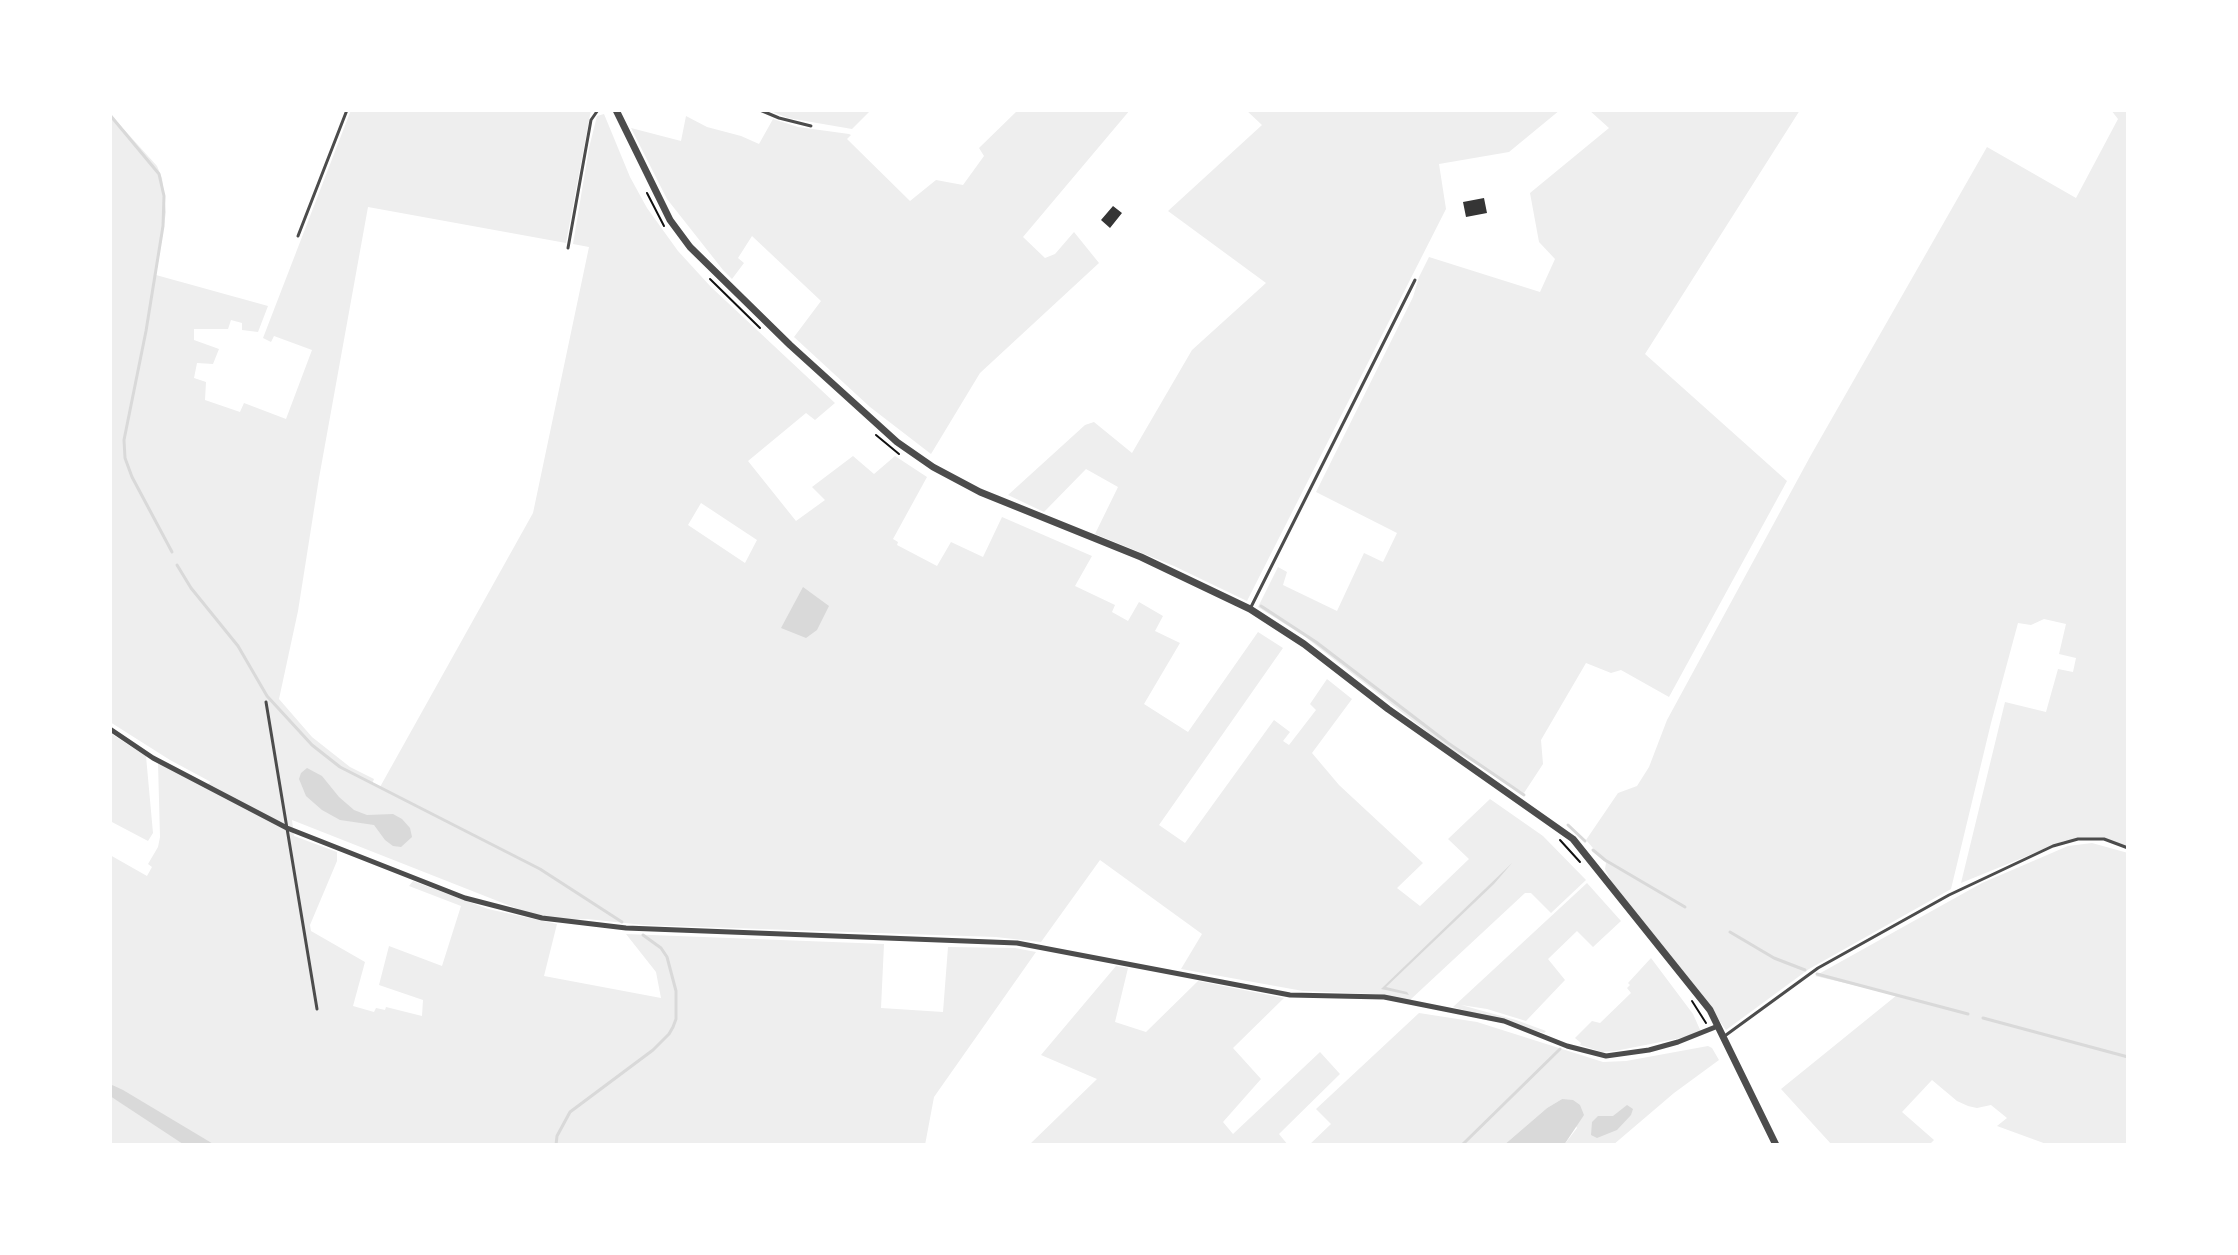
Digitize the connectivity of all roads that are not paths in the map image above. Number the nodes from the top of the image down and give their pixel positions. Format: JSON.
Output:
{"nodes":[{"id":1,"x":347,"y":110,"type":"edge"},
{"id":2,"x":598,"y":110,"type":"edge"},
{"id":3,"x":616,"y":110,"type":"edge"},
{"id":4,"x":760,"y":110,"type":"edge"},
{"id":5,"x":811,"y":126,"type":"dead end"},
{"id":6,"x":298,"y":236,"type":"dead end"},
{"id":7,"x":568,"y":248,"type":"dead end"},
{"id":8,"x":1415,"y":280,"type":"dead end"},
{"id":9,"x":1250,"y":609,"type":"junction"},
{"id":10,"x":266,"y":702,"type":"dead end"},
{"id":11,"x":110,"y":729,"type":"edge"},
{"id":12,"x":287,"y":828,"type":"junction"},
{"id":13,"x":2128,"y":848,"type":"edge"},
{"id":14,"x":317,"y":1009,"type":"dead end"},
{"id":15,"x":1715,"y":1028,"type":"junction"},
{"id":16,"x":1724,"y":1036,"type":"junction"},
{"id":17,"x":1776,"y":1145,"type":"edge"}],
"edges":[{"from":1,"to":6,"type":"lane"},
{"from":2,"to":7,"type":"lane"},
{"from":3,"to":9,"type":"street"},
{"from":4,"to":5,"type":"lane"},
{"from":8,"to":9,"type":"lane"},
{"from":9,"to":15,"type":"street"},
{"from":10,"to":12,"type":"lane"},
{"from":11,"to":12,"type":"street"},
{"from":12,"to":14,"type":"lane"},
{"from":12,"to":15,"type":"street"},
{"from":13,"to":16,"type":"lane"},
{"from":15,"to":16,"type":"street"},
{"from":16,"to":17,"type":"street"}]}
